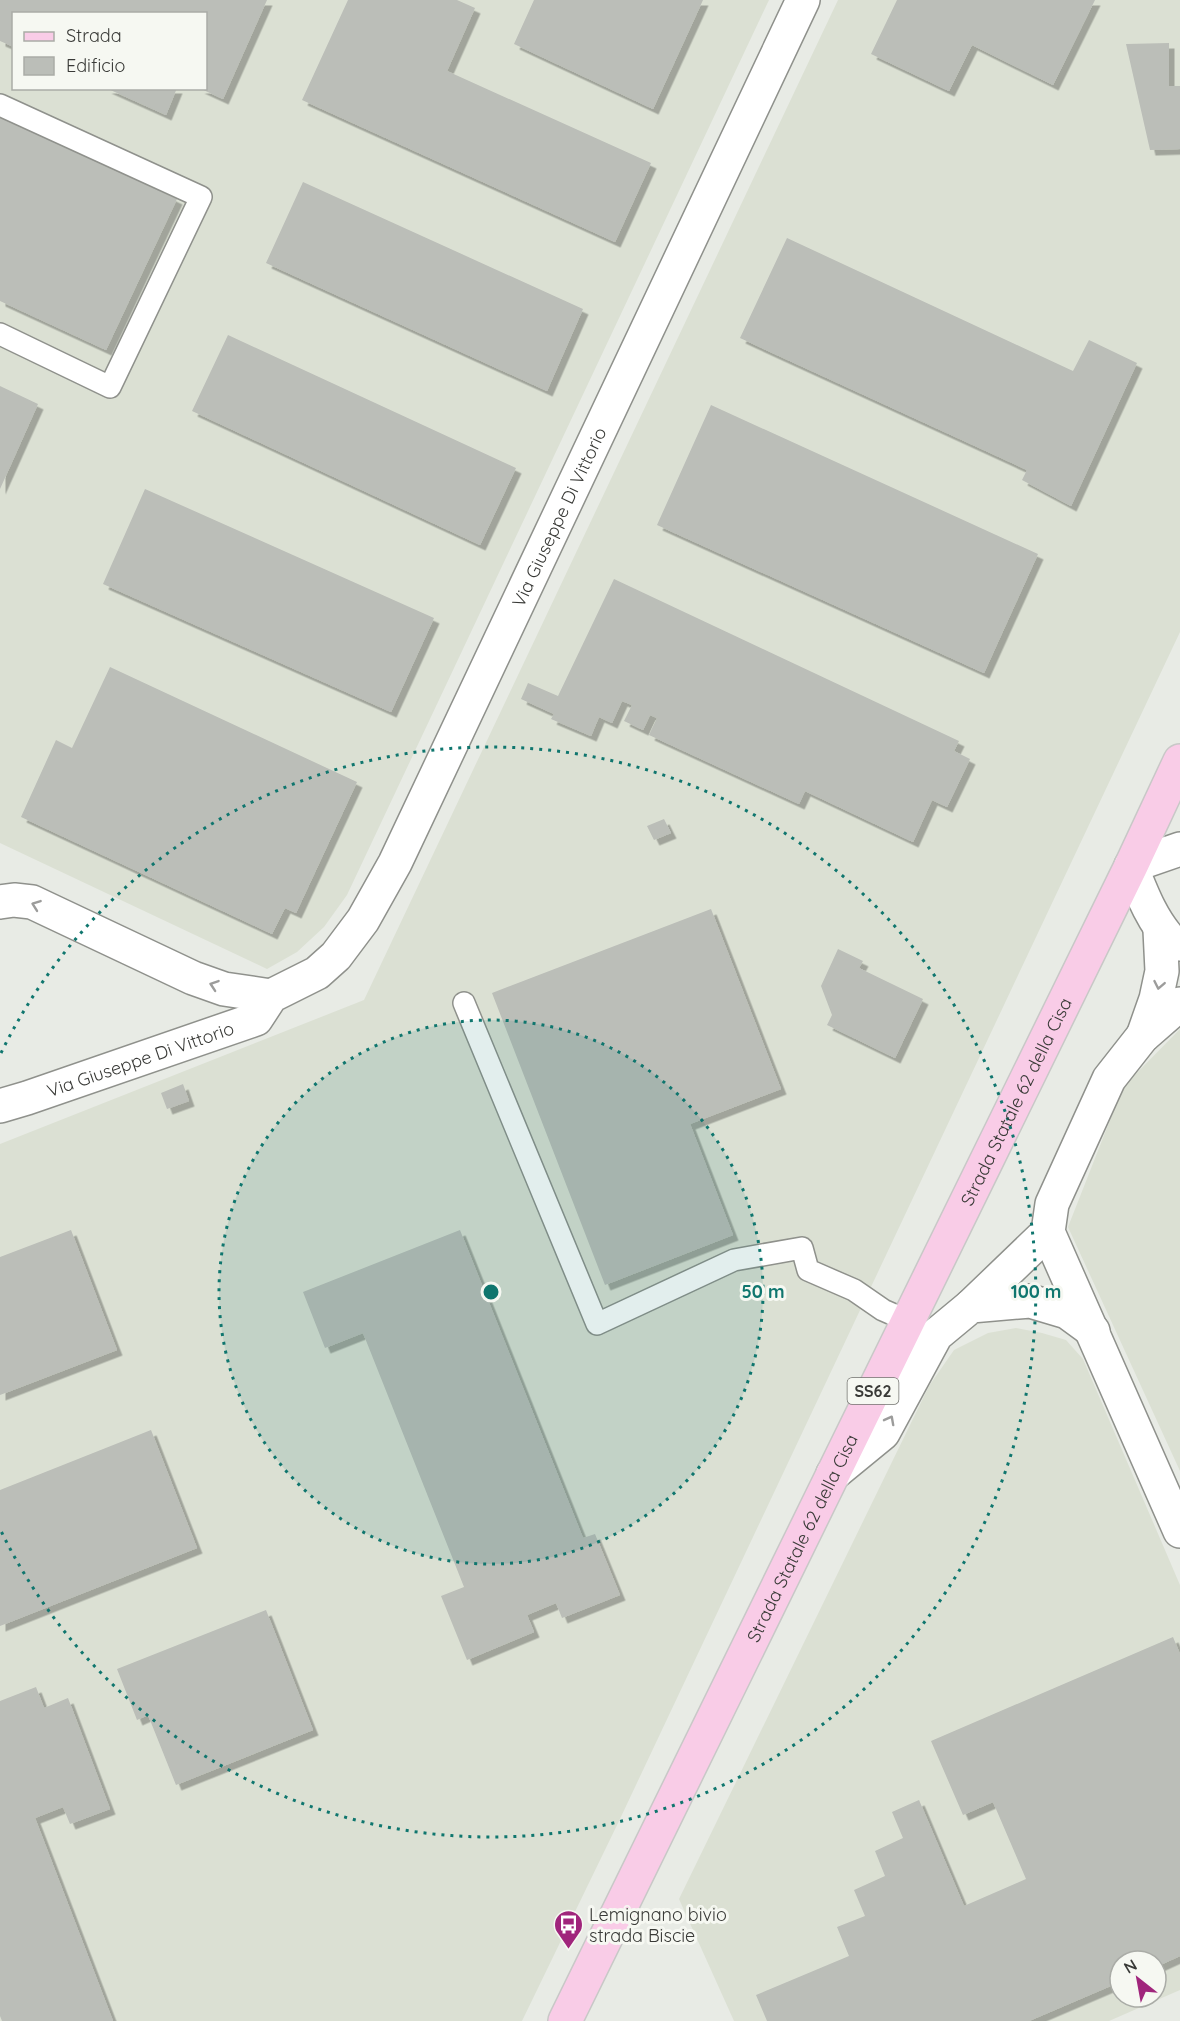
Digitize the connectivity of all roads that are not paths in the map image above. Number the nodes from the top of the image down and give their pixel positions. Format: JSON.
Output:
{"nodes":[{"id":1,"x":804,"y":0,"type":"edge"},
{"id":2,"x":0,"y":105,"type":"edge"},
{"id":3,"x":0,"y":334,"type":"edge"},
{"id":4,"x":1180,"y":761,"type":"edge"},
{"id":5,"x":1180,"y":849,"type":"edge"},
{"id":6,"x":1131,"y":866,"type":"junction"},
{"id":7,"x":0,"y":902,"type":"edge"},
{"id":8,"x":1170,"y":937,"type":"edge"},
{"id":9,"x":271,"y":996,"type":"junction"},
{"id":10,"x":464,"y":1003,"type":"dead end"},
{"id":11,"x":1180,"y":1004,"type":"edge"},
{"id":12,"x":1142,"y":1037,"type":"junction"},
{"id":13,"x":0,"y":1106,"type":"edge"},
{"id":14,"x":1048,"y":1232,"type":"junction"},
{"id":15,"x":971,"y":1306,"type":"junction"},
{"id":16,"x":908,"y":1321,"type":"junction"},
{"id":17,"x":1093,"y":1331,"type":"junction"},
{"id":18,"x":833,"y":1474,"type":"junction"},
{"id":19,"x":1180,"y":1531,"type":"edge"},
{"id":20,"x":565,"y":2021,"type":"edge"}],
"edges":[{"from":1,"to":9,"type":"street","name":"Via Giuseppe Di Vittorio"},
{"from":2,"to":3,"type":"lane"},
{"from":4,"to":6,"type":"main road","name":"Strada Statale 62 della Cisa","number":"SS62"},
{"from":5,"to":6,"type":"street"},
{"from":6,"to":8,"type":"street"},
{"from":6,"to":16,"type":"main road","name":"Strada Statale 62 della Cisa","number":"SS62"},
{"from":9,"to":7,"type":"street","one_way":true},
{"from":8,"to":12,"type":"street","one_way":true},
{"from":9,"to":13,"type":"street","name":"Via Giuseppe Di Vittorio"},
{"from":10,"to":16,"type":"lane"},
{"from":11,"to":12,"type":"street"},
{"from":12,"to":14,"type":"street"},
{"from":14,"to":15,"type":"street"},
{"from":14,"to":17,"type":"street"},
{"from":15,"to":17,"type":"street"},
{"from":18,"to":15,"type":"street","one_way":true},
{"from":16,"to":18,"type":"main road","name":"Strada Statale 62 della Cisa","number":"SS62"},
{"from":17,"to":19,"type":"street"},
{"from":18,"to":20,"type":"main road","name":"Strada Statale 62 della Cisa","number":"SS62"}]}
